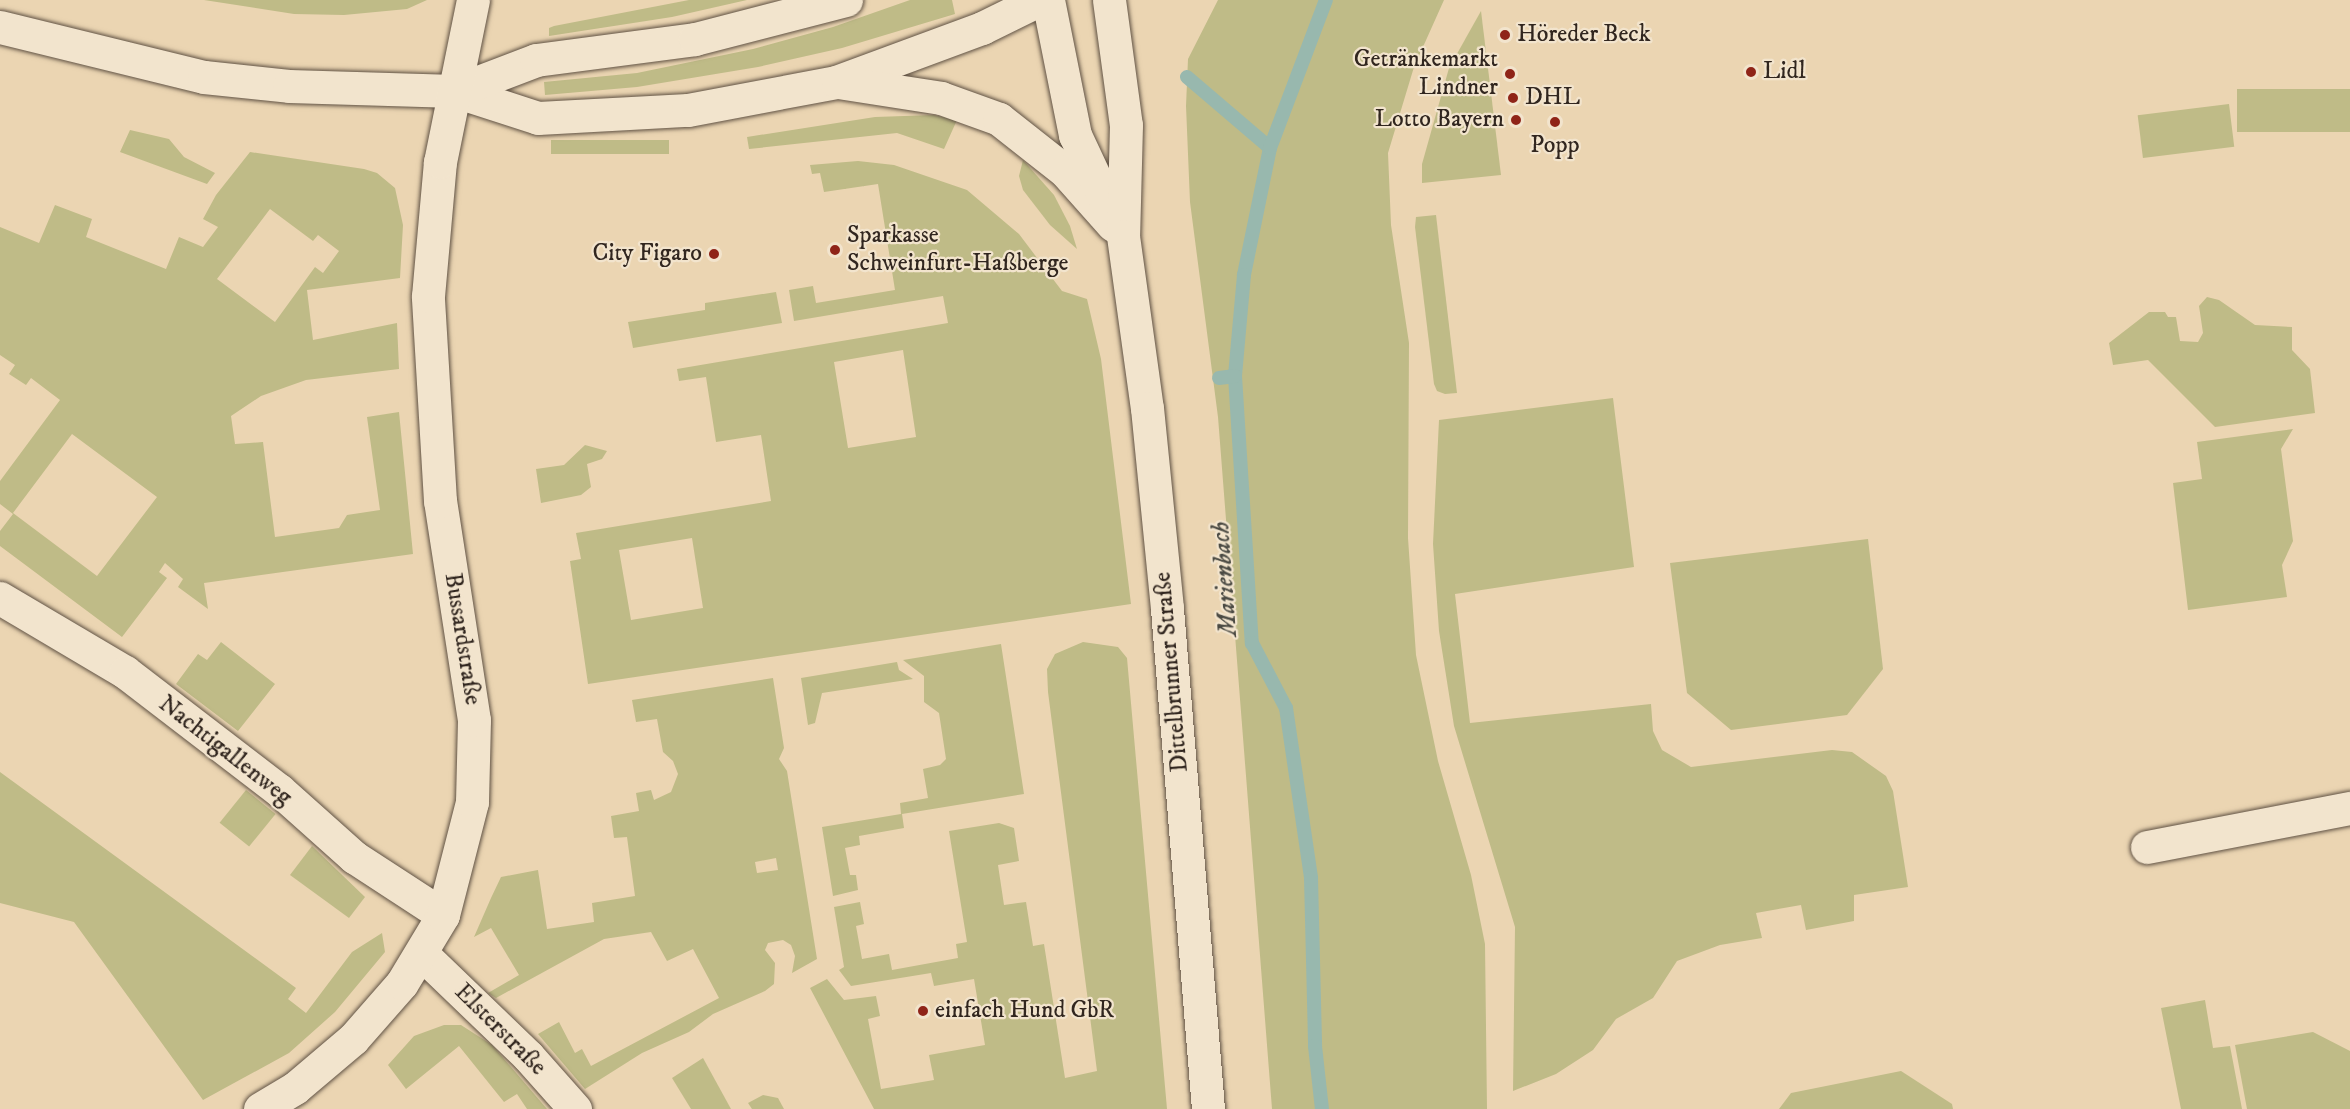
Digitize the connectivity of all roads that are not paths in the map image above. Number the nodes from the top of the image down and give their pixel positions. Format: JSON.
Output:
{"nodes":[{"id":1,"x":473,"y":0,"type":"edge"},
{"id":2,"x":846,"y":0,"type":"edge"},
{"id":3,"x":1039,"y":0,"type":"edge"},
{"id":4,"x":1048,"y":0,"type":"edge"},
{"id":5,"x":1109,"y":0,"type":"edge"},
{"id":6,"x":0,"y":27,"type":"edge"},
{"id":7,"x":836,"y":82,"type":"junction"},
{"id":8,"x":455,"y":91,"type":"junction"},
{"id":9,"x":1123,"y":236,"type":"junction"},
{"id":10,"x":0,"y":598,"type":"edge"},
{"id":11,"x":2350,"y":808,"type":"edge"},
{"id":12,"x":2147,"y":847,"type":"dead end"},
{"id":13,"x":442,"y":915,"type":"junction"},
{"id":14,"x":422,"y":954,"type":"junction"},
{"id":15,"x":260,"y":1109,"type":"edge"},
{"id":16,"x":575,"y":1109,"type":"edge"},
{"id":17,"x":1208,"y":1109,"type":"edge"}],
"edges":[{"from":1,"to":8,"type":"street","name":"Bussardstraße"},
{"from":2,"to":8,"type":"street"},
{"from":3,"to":7,"type":"street"},
{"from":4,"to":9,"type":"street","name":"Dittelbrunner Straße"},
{"from":5,"to":9,"type":"street","name":"Dittelbrunner Straße"},
{"from":6,"to":8,"type":"street"},
{"from":7,"to":8,"type":"street"},
{"from":7,"to":9,"type":"street"},
{"from":8,"to":13,"type":"street","name":"Bussardstraße"},
{"from":9,"to":17,"type":"street","name":"Dittelbrunner Straße"},
{"from":10,"to":13,"type":"street","name":"Nachtigallenweg"},
{"from":11,"to":12,"type":"street"},
{"from":13,"to":14,"type":"street","name":"Bussardstraße"},
{"from":14,"to":15,"type":"street","name":"Bussardstraße"},
{"from":14,"to":16,"type":"street","name":"Elsterstraße"}]}
